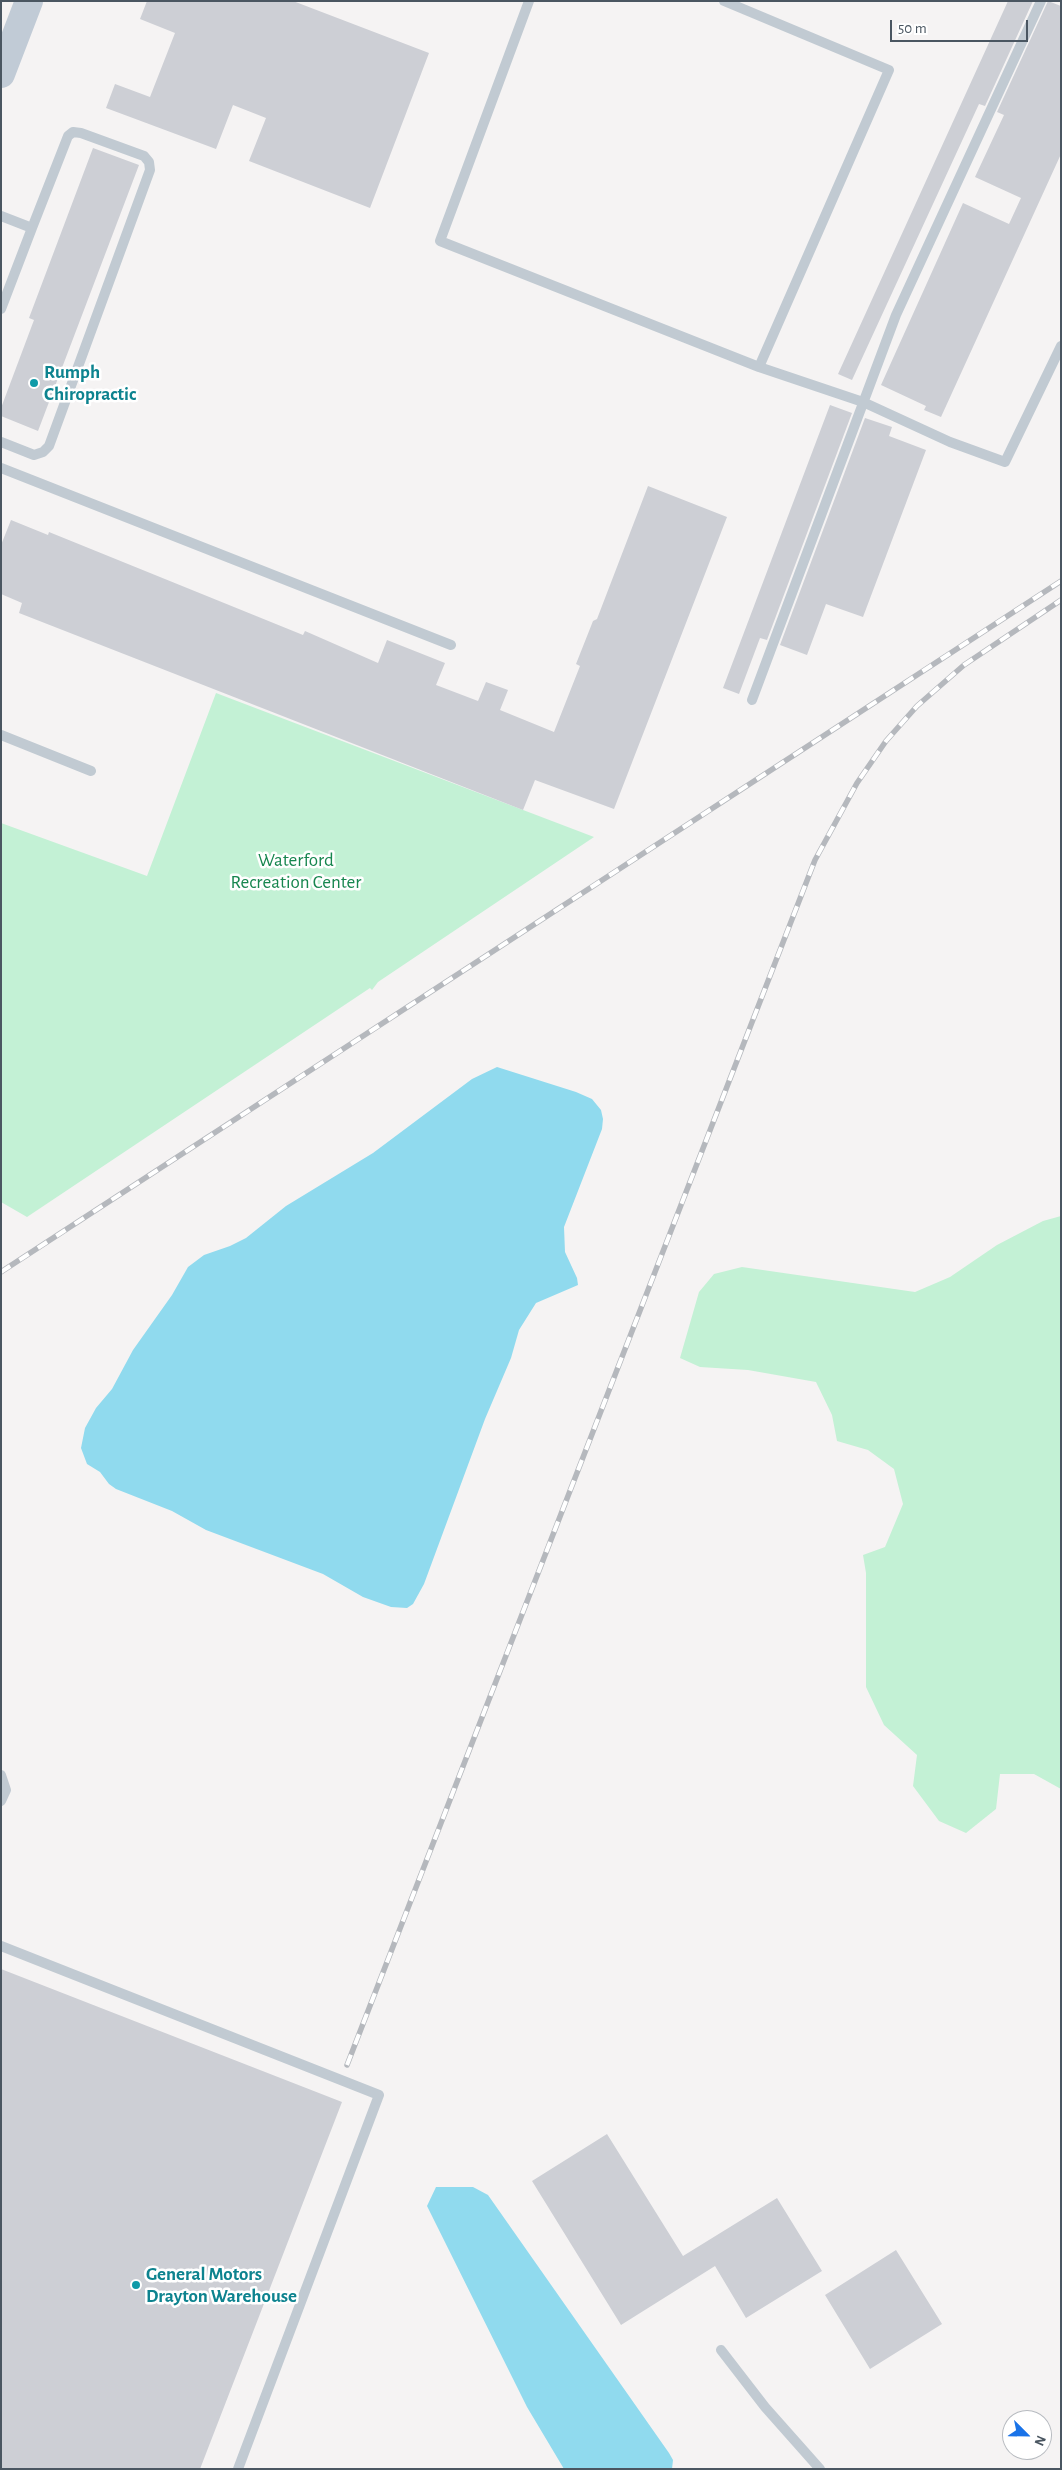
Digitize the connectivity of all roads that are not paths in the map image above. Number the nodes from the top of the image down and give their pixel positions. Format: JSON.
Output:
{"nodes":[{"id":1,"x":29,"y":1,"type":"edge"},
{"id":2,"x":529,"y":1,"type":"edge"},
{"id":3,"x":724,"y":1,"type":"edge"},
{"id":4,"x":1041,"y":1,"type":"edge"},
{"id":5,"x":1,"y":74,"type":"edge"},
{"id":6,"x":1,"y":216,"type":"edge"},
{"id":7,"x":32,"y":228,"type":"junction"},
{"id":8,"x":1,"y":309,"type":"edge"},
{"id":9,"x":1061,"y":346,"type":"edge"},
{"id":10,"x":759,"y":367,"type":"junction"},
{"id":11,"x":863,"y":402,"type":"junction"},
{"id":12,"x":1,"y":442,"type":"edge"},
{"id":13,"x":1,"y":468,"type":"edge"},
{"id":14,"x":451,"y":645,"type":"dead end"},
{"id":15,"x":752,"y":700,"type":"dead end"},
{"id":16,"x":1,"y":735,"type":"edge"},
{"id":17,"x":92,"y":771,"type":"dead end"},
{"id":18,"x":1,"y":1775,"type":"edge"},
{"id":19,"x":1,"y":1801,"type":"edge"},
{"id":20,"x":1,"y":1946,"type":"edge"},
{"id":21,"x":721,"y":2350,"type":"dead end"},
{"id":22,"x":238,"y":2469,"type":"edge"},
{"id":23,"x":820,"y":2469,"type":"edge"}],
"edges":[{"from":1,"to":5,"type":"main road"},
{"from":2,"to":10,"type":"lane"},
{"from":3,"to":10,"type":"lane"},
{"from":4,"to":11,"type":"lane"},
{"from":6,"to":7,"type":"lane"},
{"from":7,"to":8,"type":"lane"},
{"from":7,"to":12,"type":"lane"},
{"from":9,"to":11,"type":"lane"},
{"from":10,"to":11,"type":"lane"},
{"from":11,"to":15,"type":"lane"},
{"from":13,"to":14,"type":"lane"},
{"from":16,"to":17,"type":"lane"},
{"from":18,"to":19,"type":"lane"},
{"from":20,"to":22,"type":"lane"},
{"from":21,"to":23,"type":"lane"}]}
